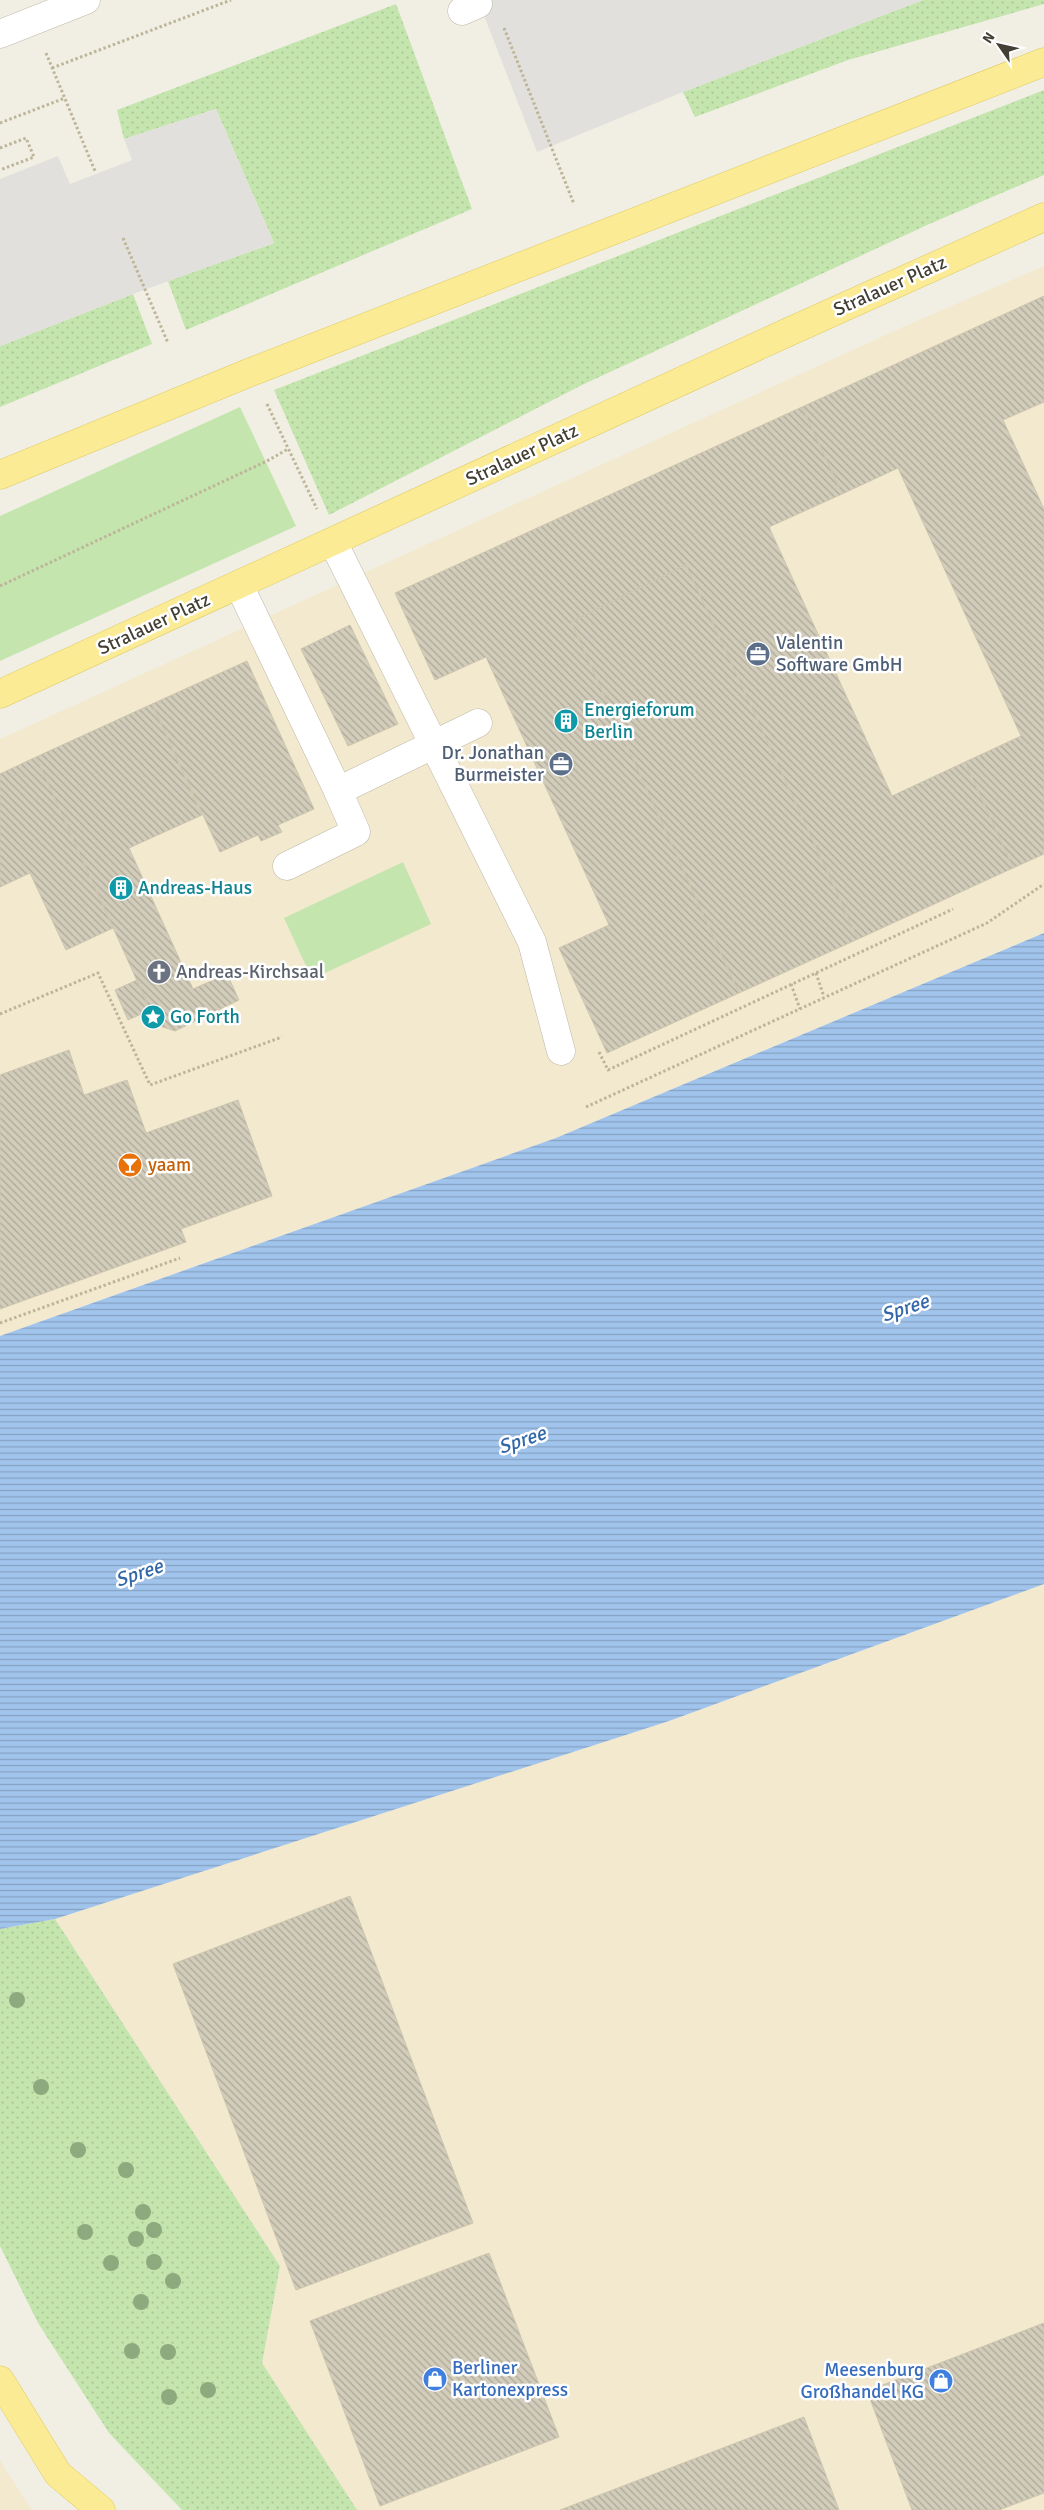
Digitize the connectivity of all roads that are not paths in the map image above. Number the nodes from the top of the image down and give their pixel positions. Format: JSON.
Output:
{"nodes":[{"id":1,"x":86,"y":0,"type":"edge"},
{"id":2,"x":0,"y":34,"type":"edge"},
{"id":3,"x":1044,"y":62,"type":"edge"},
{"id":4,"x":1044,"y":218,"type":"edge"},
{"id":5,"x":0,"y":475,"type":"edge"},
{"id":6,"x":333,"y":542,"type":"junction"},
{"id":7,"x":239,"y":585,"type":"junction"},
{"id":8,"x":0,"y":694,"type":"edge"},
{"id":9,"x":478,"y":723,"type":"dead end"},
{"id":10,"x":435,"y":744,"type":"junction"},
{"id":11,"x":338,"y":791,"type":"junction"},
{"id":12,"x":287,"y":866,"type":"dead end"},
{"id":13,"x":561,"y":1051,"type":"dead end"},
{"id":14,"x":0,"y":2380,"type":"edge"},
{"id":15,"x":58,"y":2474,"type":"junction"},
{"id":16,"x":78,"y":2510,"type":"edge"},
{"id":17,"x":101,"y":2510,"type":"edge"}],
"edges":[{"from":1,"to":2,"type":"street"},
{"from":3,"to":5,"type":"main road"},
{"from":4,"to":6,"type":"main road","name":"Stralauer Platz"},
{"from":6,"to":7,"type":"main road","name":"Stralauer Platz"},
{"from":6,"to":10,"type":"street"},
{"from":7,"to":8,"type":"main road","name":"Stralauer Platz"},
{"from":7,"to":11,"type":"street"},
{"from":9,"to":10,"type":"street"},
{"from":10,"to":11,"type":"street"},
{"from":10,"to":13,"type":"street"},
{"from":11,"to":12,"type":"street"},
{"from":14,"to":15,"type":"main road"},
{"from":15,"to":16,"type":"main road"},
{"from":15,"to":17,"type":"main road"}]}
